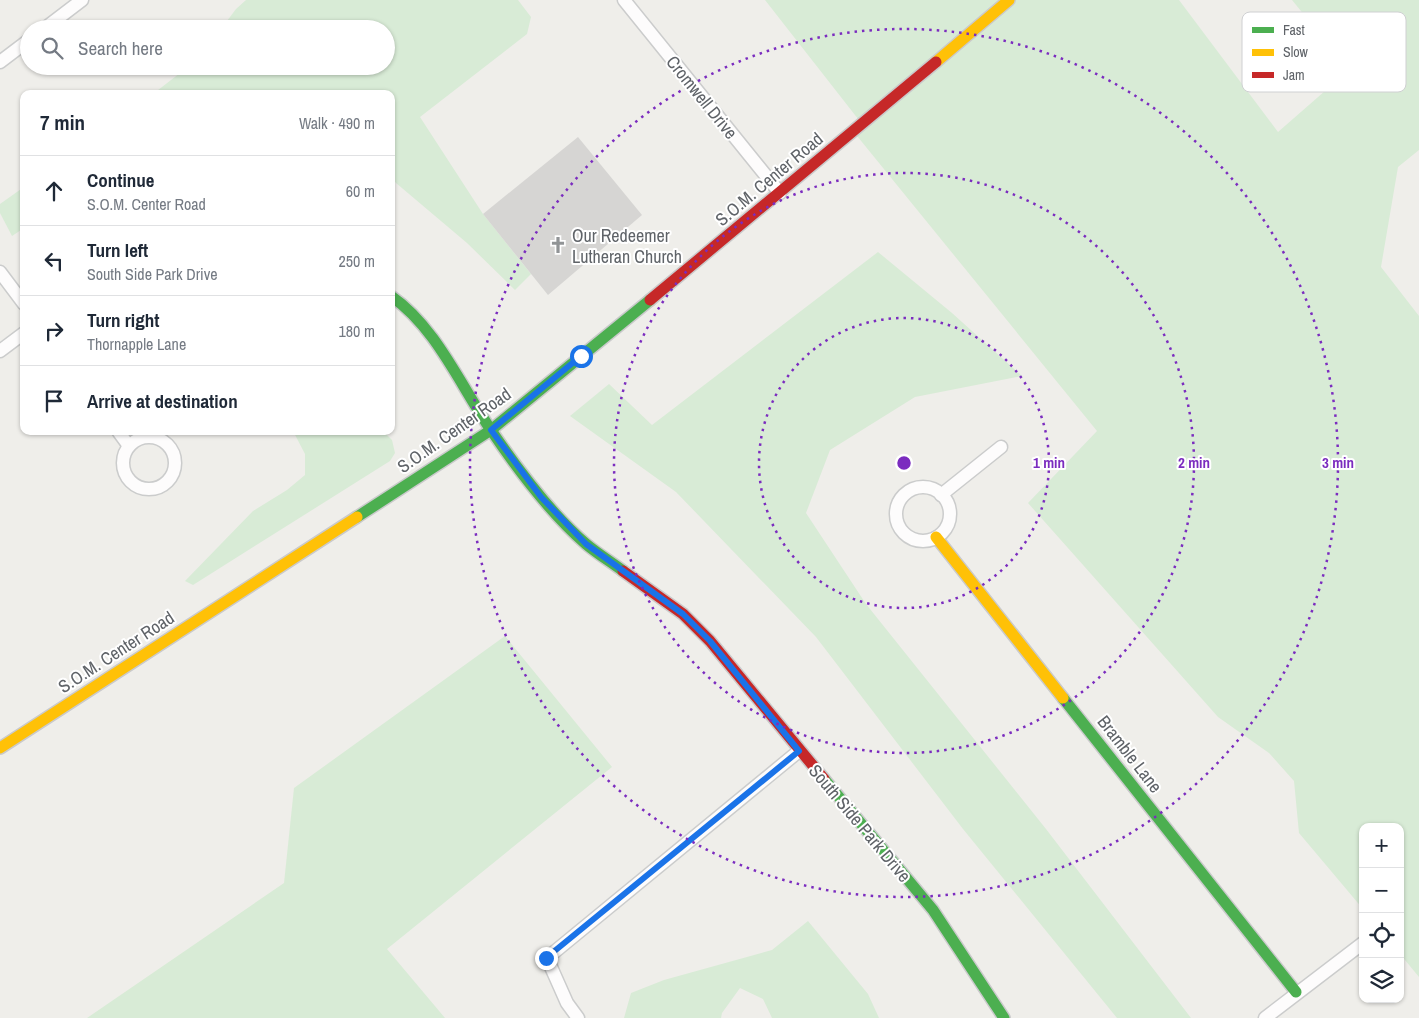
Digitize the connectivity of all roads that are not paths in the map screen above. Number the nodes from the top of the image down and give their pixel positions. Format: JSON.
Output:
{"nodes":[{"id":1,"x":82,"y":0,"type":"edge"},
{"id":2,"x":624,"y":0,"type":"edge"},
{"id":3,"x":1009,"y":0,"type":"edge"},
{"id":4,"x":56,"y":20,"type":"edge"},
{"id":5,"x":20,"y":47,"type":"edge"},
{"id":6,"x":0,"y":62,"type":"edge"},
{"id":7,"x":780,"y":193,"type":"junction"},
{"id":8,"x":0,"y":272,"type":"edge"},
{"id":9,"x":20,"y":299,"type":"edge"},
{"id":10,"x":395,"y":299,"type":"edge"},
{"id":11,"x":20,"y":336,"type":"edge"},
{"id":12,"x":0,"y":350,"type":"edge"},
{"id":13,"x":491,"y":430,"type":"junction"},
{"id":14,"x":121,"y":435,"type":"edge"},
{"id":15,"x":129,"y":446,"type":"junction"},
{"id":16,"x":1001,"y":447,"type":"dead end"},
{"id":17,"x":941,"y":495,"type":"junction"},
{"id":18,"x":936,"y":537,"type":"junction"},
{"id":19,"x":0,"y":748,"type":"edge"},
{"id":20,"x":799,"y":751,"type":"junction"},
{"id":21,"x":1359,"y":946,"type":"edge"},
{"id":22,"x":1296,"y":992,"type":"junction"},
{"id":23,"x":578,"y":1018,"type":"edge"},
{"id":24,"x":1004,"y":1018,"type":"edge"},
{"id":25,"x":1265,"y":1018,"type":"edge"}],
"edges":[{"from":1,"to":4,"type":"street"},
{"from":2,"to":7,"type":"street","name":"Cromwell Drive"},
{"from":3,"to":7,"type":"street","name":"S.O.M. Center Road"},
{"from":5,"to":6,"type":"street"},
{"from":7,"to":13,"type":"street","name":"S.O.M. Center Road"},
{"from":8,"to":9,"type":"street"},
{"from":10,"to":13,"type":"street","name":"South Side Park Drive"},
{"from":11,"to":12,"type":"street"},
{"from":13,"to":19,"type":"street","name":"S.O.M. Center Road"},
{"from":13,"to":20,"type":"street","name":"South Side Park Drive"},
{"from":14,"to":15,"type":"street"},
{"from":15,"to":15,"type":"street"},
{"from":16,"to":17,"type":"street"},
{"from":17,"to":18,"type":"street"},
{"from":17,"to":18,"type":"street"},
{"from":18,"to":22,"type":"street","name":"Bramble Lane"},
{"from":20,"to":23,"type":"street"},
{"from":20,"to":24,"type":"street","name":"South Side Park Drive"},
{"from":21,"to":22,"type":"street"},
{"from":22,"to":25,"type":"street"}]}
